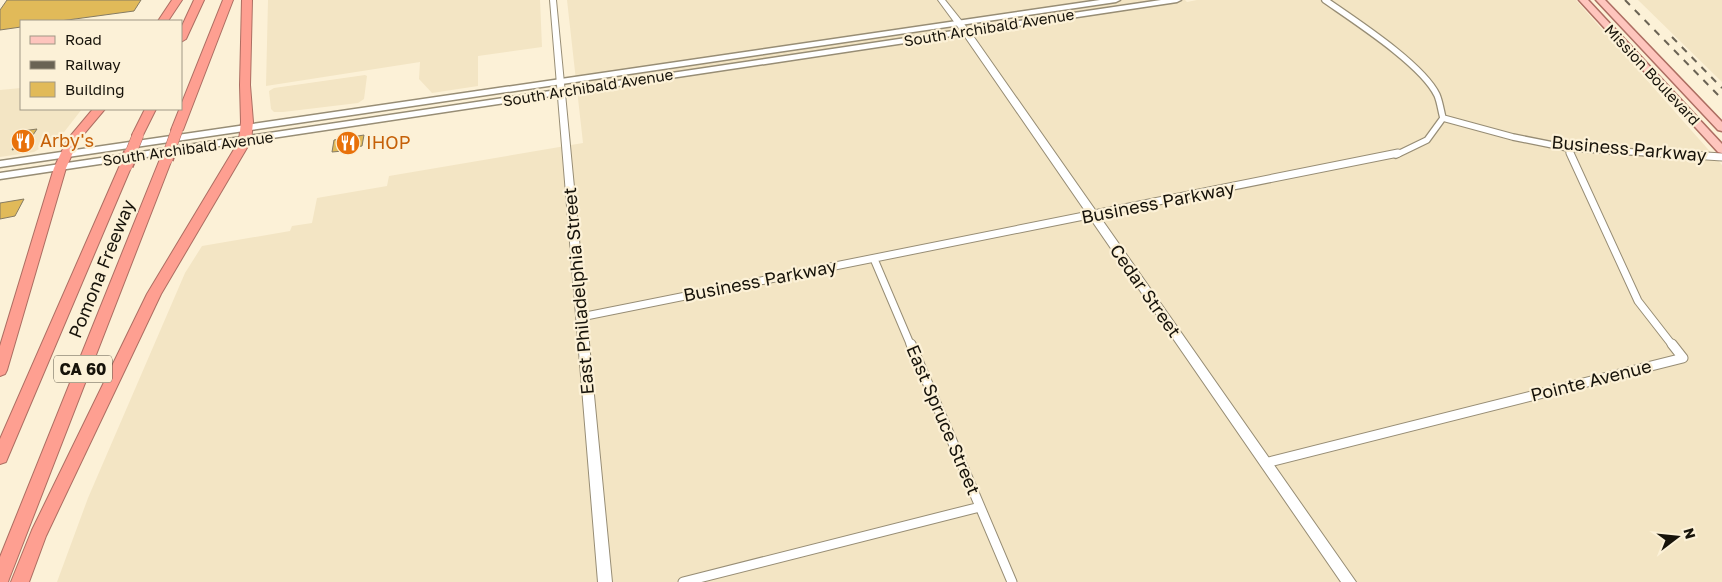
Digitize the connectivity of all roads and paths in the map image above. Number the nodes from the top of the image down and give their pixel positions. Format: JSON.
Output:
{"nodes":[{"id":1,"x":177,"y":0,"type":"edge"},
{"id":2,"x":199,"y":0,"type":"edge"},
{"id":3,"x":228,"y":0,"type":"edge"},
{"id":4,"x":247,"y":0,"type":"edge"},
{"id":5,"x":554,"y":0,"type":"edge"},
{"id":6,"x":941,"y":0,"type":"edge"},
{"id":7,"x":1116,"y":0,"type":"edge"},
{"id":8,"x":1176,"y":0,"type":"edge"},
{"id":9,"x":1325,"y":0,"type":"edge"},
{"id":10,"x":1583,"y":0,"type":"edge"},
{"id":11,"x":1600,"y":0,"type":"edge"},
{"id":12,"x":164,"y":20,"type":"edge"},
{"id":13,"x":962,"y":28,"type":"junction"},
{"id":14,"x":182,"y":37,"type":"edge"},
{"id":15,"x":560,"y":80,"type":"junction"},
{"id":16,"x":561,"y":92,"type":"junction"},
{"id":17,"x":437,"y":99,"type":"junction"},
{"id":18,"x":98,"y":110,"type":"edge"},
{"id":19,"x":150,"y":110,"type":"edge"},
{"id":20,"x":1443,"y":118,"type":"junction"},
{"id":21,"x":247,"y":127,"type":"junction"},
{"id":22,"x":1722,"y":128,"type":"edge"},
{"id":23,"x":310,"y":131,"type":"junction"},
{"id":24,"x":245,"y":141,"type":"junction"},
{"id":25,"x":1568,"y":148,"type":"junction"},
{"id":26,"x":1722,"y":150,"type":"edge"},
{"id":27,"x":66,"y":154,"type":"junction"},
{"id":28,"x":1722,"y":157,"type":"edge"},
{"id":29,"x":0,"y":164,"type":"edge"},
{"id":30,"x":60,"y":168,"type":"junction"},
{"id":31,"x":0,"y":176,"type":"edge"},
{"id":32,"x":1093,"y":216,"type":"junction"},
{"id":33,"x":874,"y":259,"type":"junction"},
{"id":34,"x":581,"y":317,"type":"junction"},
{"id":35,"x":0,"y":370,"type":"edge"},
{"id":36,"x":0,"y":457,"type":"edge"},
{"id":37,"x":1265,"y":463,"type":"junction"},
{"id":38,"x":980,"y":507,"type":"junction"},
{"id":39,"x":0,"y":579,"type":"edge"},
{"id":40,"x":20,"y":582,"type":"edge"},
{"id":41,"x":605,"y":582,"type":"edge"},
{"id":42,"x":683,"y":582,"type":"edge"},
{"id":43,"x":1012,"y":582,"type":"edge"},
{"id":44,"x":1349,"y":582,"type":"edge"}],
"edges":[{"from":1,"to":12,"type":"highway"},
{"from":2,"to":14,"type":"highway"},
{"from":3,"to":39,"type":"highway","name":"Pomona Freeway","number":"CA 60","bridge":true},
{"from":4,"to":21,"type":"highway"},
{"from":5,"to":15,"type":"street","name":"East Philadelphia Street"},
{"from":6,"to":13,"type":"street","name":"Cedar Street"},
{"from":7,"to":13,"type":"main road","name":"South Archibald Avenue"},
{"from":8,"to":13,"type":"main road","name":"South Archibald Avenue"},
{"from":9,"to":20,"type":"street"},
{"from":10,"to":26,"type":"main road","name":"Mission Boulevard"},
{"from":11,"to":22,"type":"main road","name":"Mission Boulevard"},
{"from":13,"to":15,"type":"main road","name":"South Archibald Avenue"},
{"from":13,"to":16,"type":"main road","name":"South Archibald Avenue"},
{"from":13,"to":32,"type":"street","name":"Cedar Street"},
{"from":15,"to":16,"type":"street","name":"East Philadelphia Street"},
{"from":15,"to":17,"type":"main road","name":"South Archibald Avenue"},
{"from":16,"to":23,"type":"main road","name":"South Archibald Avenue"},
{"from":16,"to":34,"type":"street","name":"East Philadelphia Street"},
{"from":17,"to":21,"type":"main road","name":"South Archibald Avenue"},
{"from":17,"to":23,"type":"main road"},
{"from":18,"to":27,"type":"highway"},
{"from":19,"to":36,"type":"highway","name":"Pomona Freeway","number":"CA 60","bridge":true},
{"from":20,"to":25,"type":"street","name":"Business Parkway"},
{"from":20,"to":32,"type":"street","name":"Business Parkway"},
{"from":21,"to":24,"type":"highway"},
{"from":21,"to":27,"type":"main road","name":"South Archibald Avenue"},
{"from":23,"to":24,"type":"main road","name":"South Archibald Avenue"},
{"from":24,"to":30,"type":"main road","name":"South Archibald Avenue"},
{"from":24,"to":40,"type":"highway"},
{"from":25,"to":28,"type":"street","name":"Business Parkway"},
{"from":25,"to":37,"type":"street","name":"Pointe Avenue"},
{"from":27,"to":29,"type":"main road","name":"South Archibald Avenue"},
{"from":27,"to":30,"type":"highway"},
{"from":30,"to":31,"type":"main road","name":"South Archibald Avenue"},
{"from":30,"to":35,"type":"highway"},
{"from":32,"to":33,"type":"street","name":"Business Parkway"},
{"from":32,"to":37,"type":"street","name":"Cedar Street"},
{"from":33,"to":34,"type":"street","name":"Business Parkway"},
{"from":33,"to":38,"type":"street","name":"East Spruce Street"},
{"from":34,"to":41,"type":"street","name":"East Philadelphia Street"},
{"from":37,"to":44,"type":"street","name":"Cedar Street"},
{"from":38,"to":42,"type":"street"},
{"from":38,"to":43,"type":"street","name":"East Spruce Street"}]}
